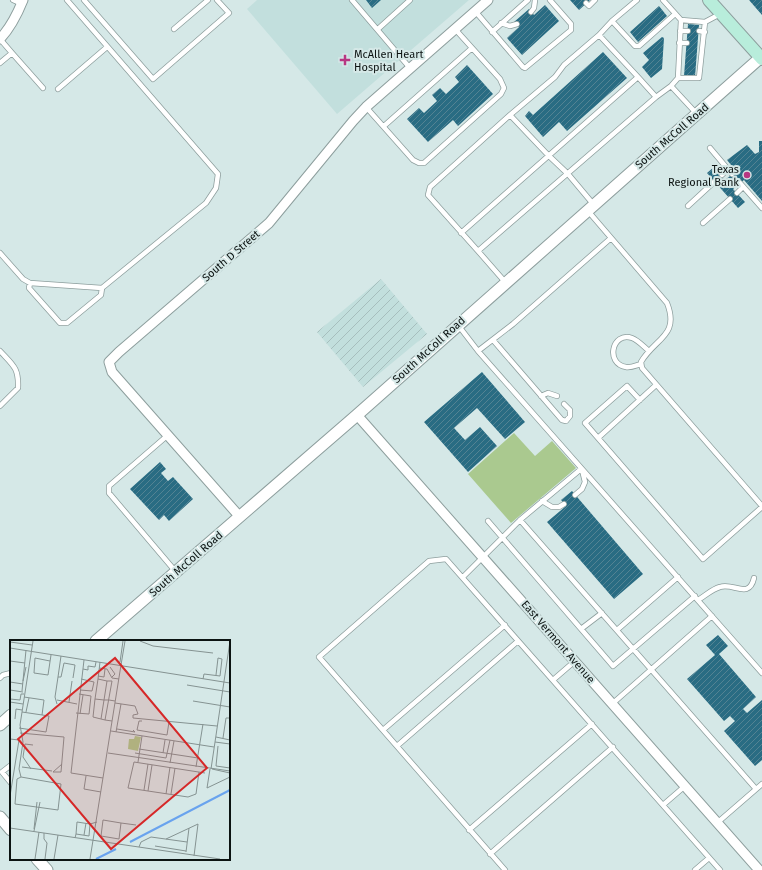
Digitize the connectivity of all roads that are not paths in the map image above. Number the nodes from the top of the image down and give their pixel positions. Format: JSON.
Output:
{"nodes":[{"id":1,"x":67,"y":0,"type":"edge"},
{"id":2,"x":84,"y":0,"type":"edge"},
{"id":3,"x":208,"y":0,"type":"edge"},
{"id":4,"x":217,"y":0,"type":"edge"},
{"id":5,"x":352,"y":0,"type":"edge"},
{"id":6,"x":410,"y":0,"type":"edge"},
{"id":7,"x":488,"y":0,"type":"edge"},
{"id":8,"x":528,"y":0,"type":"edge"},
{"id":9,"x":535,"y":0,"type":"edge"},
{"id":10,"x":550,"y":0,"type":"edge"},
{"id":11,"x":596,"y":0,"type":"edge"},
{"id":12,"x":637,"y":0,"type":"edge"},
{"id":13,"x":664,"y":0,"type":"edge"},
{"id":14,"x":709,"y":0,"type":"edge"},
{"id":15,"x":19,"y":1,"type":"edge"},
{"id":16,"x":586,"y":3,"type":"dead end"},
{"id":17,"x":475,"y":11,"type":"junction"},
{"id":18,"x":531,"y":12,"type":"dead end"},
{"id":19,"x":721,"y":13,"type":"junction"},
{"id":20,"x":675,"y":14,"type":"junction"},
{"id":21,"x":681,"y":20,"type":"junction"},
{"id":22,"x":612,"y":21,"type":"junction"},
{"id":23,"x":705,"y":22,"type":"junction"},
{"id":24,"x":502,"y":23,"type":"junction"},
{"id":25,"x":517,"y":24,"type":"dead end"},
{"id":26,"x":455,"y":28,"type":"junction"},
{"id":27,"x":174,"y":29,"type":"dead end"},
{"id":28,"x":378,"y":29,"type":"junction"},
{"id":29,"x":680,"y":31,"type":"junction"},
{"id":30,"x":688,"y":31,"type":"dead end"},
{"id":31,"x":699,"y":31,"type":"dead end"},
{"id":32,"x":492,"y":32,"type":"junction"},
{"id":33,"x":705,"y":32,"type":"junction"},
{"id":34,"x":599,"y":35,"type":"junction"},
{"id":35,"x":0,"y":39,"type":"edge"},
{"id":36,"x":680,"y":43,"type":"junction"},
{"id":37,"x":687,"y":43,"type":"dead end"},
{"id":38,"x":698,"y":44,"type":"dead end"},
{"id":39,"x":704,"y":44,"type":"junction"},
{"id":40,"x":107,"y":47,"type":"junction"},
{"id":41,"x":472,"y":48,"type":"junction"},
{"id":42,"x":12,"y":53,"type":"junction"},
{"id":43,"x":679,"y":53,"type":"junction"},
{"id":44,"x":686,"y":53,"type":"dead end"},
{"id":45,"x":762,"y":57,"type":"edge"},
{"id":46,"x":0,"y":63,"type":"edge"},
{"id":47,"x":679,"y":64,"type":"junction"},
{"id":48,"x":685,"y":64,"type":"dead end"},
{"id":49,"x":410,"y":68,"type":"junction"},
{"id":50,"x":638,"y":77,"type":"junction"},
{"id":51,"x":678,"y":78,"type":"junction"},
{"id":52,"x":671,"y":86,"type":"junction"},
{"id":53,"x":43,"y":88,"type":"dead end"},
{"id":54,"x":58,"y":89,"type":"dead end"},
{"id":55,"x":656,"y":97,"type":"junction"},
{"id":56,"x":366,"y":107,"type":"junction"},
{"id":57,"x":697,"y":114,"type":"junction"},
{"id":58,"x":510,"y":115,"type":"junction"},
{"id":59,"x":384,"y":126,"type":"junction"},
{"id":60,"x":710,"y":148,"type":"dead end"},
{"id":61,"x":548,"y":156,"type":"junction"},
{"id":62,"x":728,"y":169,"type":"junction"},
{"id":63,"x":568,"y":174,"type":"junction"},
{"id":64,"x":732,"y":174,"type":"dead end"},
{"id":65,"x":722,"y":175,"type":"dead end"},
{"id":66,"x":714,"y":182,"type":"dead end"},
{"id":67,"x":737,"y":193,"type":"dead end"},
{"id":68,"x":730,"y":199,"type":"dead end"},
{"id":69,"x":688,"y":206,"type":"dead end"},
{"id":70,"x":591,"y":208,"type":"junction"},
{"id":71,"x":762,"y":208,"type":"edge"},
{"id":72,"x":703,"y":223,"type":"dead end"},
{"id":73,"x":461,"y":233,"type":"junction"},
{"id":74,"x":611,"y":238,"type":"junction"},
{"id":75,"x":478,"y":251,"type":"junction"},
{"id":76,"x":0,"y":253,"type":"edge"},
{"id":77,"x":30,"y":283,"type":"junction"},
{"id":78,"x":506,"y":283,"type":"junction"},
{"id":79,"x":102,"y":288,"type":"junction"},
{"id":80,"x":458,"y":325,"type":"junction"},
{"id":81,"x":493,"y":340,"type":"junction"},
{"id":82,"x":0,"y":351,"type":"edge"},
{"id":83,"x":478,"y":351,"type":"junction"},
{"id":84,"x":649,"y":351,"type":"junction"},
{"id":85,"x":641,"y":364,"type":"junction"},
{"id":86,"x":656,"y":385,"type":"junction"},
{"id":87,"x":541,"y":396,"type":"junction"},
{"id":88,"x":557,"y":396,"type":"dead end"},
{"id":89,"x":640,"y":400,"type":"junction"},
{"id":90,"x":564,"y":404,"type":"dead end"},
{"id":91,"x":0,"y":406,"type":"edge"},
{"id":92,"x":357,"y":415,"type":"junction"},
{"id":93,"x":168,"y":435,"type":"junction"},
{"id":94,"x":598,"y":438,"type":"junction"},
{"id":95,"x":581,"y":469,"type":"junction"},
{"id":96,"x":575,"y":495,"type":"dead end"},
{"id":97,"x":542,"y":501,"type":"junction"},
{"id":98,"x":564,"y":504,"type":"dead end"},
{"id":99,"x":762,"y":506,"type":"edge"},
{"id":100,"x":240,"y":516,"type":"junction"},
{"id":101,"x":520,"y":520,"type":"junction"},
{"id":102,"x":488,"y":522,"type":"dead end"},
{"id":103,"x":502,"y":538,"type":"junction"},
{"id":104,"x":483,"y":557,"type":"junction"},
{"id":105,"x":176,"y":572,"type":"junction"},
{"id":106,"x":463,"y":577,"type":"junction"},
{"id":107,"x":678,"y":577,"type":"junction"},
{"id":108,"x":754,"y":578,"type":"dead end"},
{"id":109,"x":697,"y":598,"type":"junction"},
{"id":110,"x":602,"y":613,"type":"junction"},
{"id":111,"x":712,"y":616,"type":"junction"},
{"id":112,"x":504,"y":625,"type":"junction"},
{"id":113,"x":581,"y":630,"type":"junction"},
{"id":114,"x":617,"y":630,"type":"junction"},
{"id":115,"x":97,"y":640,"type":"edge"},
{"id":116,"x":518,"y":641,"type":"junction"},
{"id":117,"x":633,"y":648,"type":"junction"},
{"id":118,"x":575,"y":661,"type":"junction"},
{"id":119,"x":651,"y":670,"type":"junction"},
{"id":120,"x":762,"y":673,"type":"edge"},
{"id":121,"x":553,"y":680,"type":"junction"},
{"id":122,"x":612,"y":704,"type":"junction"},
{"id":123,"x":592,"y":724,"type":"junction"},
{"id":124,"x":383,"y":730,"type":"junction"},
{"id":125,"x":397,"y":746,"type":"junction"},
{"id":126,"x":613,"y":747,"type":"junction"},
{"id":127,"x":10,"y":766,"type":"edge"},
{"id":128,"x":10,"y":781,"type":"edge"},
{"id":129,"x":762,"y":784,"type":"edge"},
{"id":130,"x":685,"y":786,"type":"junction"},
{"id":131,"x":756,"y":789,"type":"junction"},
{"id":132,"x":663,"y":805,"type":"junction"},
{"id":133,"x":0,"y":817,"type":"edge"},
{"id":134,"x":717,"y":823,"type":"junction"},
{"id":135,"x":10,"y":829,"type":"edge"},
{"id":136,"x":469,"y":830,"type":"junction"},
{"id":137,"x":490,"y":854,"type":"junction"},
{"id":138,"x":709,"y":858,"type":"junction"},
{"id":139,"x":38,"y":860,"type":"edge"},
{"id":140,"x":47,"y":870,"type":"edge"},
{"id":141,"x":505,"y":870,"type":"edge"},
{"id":142,"x":695,"y":870,"type":"edge"},
{"id":143,"x":720,"y":870,"type":"edge"},
{"id":144,"x":759,"y":870,"type":"edge"}],
"edges":[{"from":1,"to":40,"type":"lane"},
{"from":2,"to":4,"type":"lane"},
{"from":3,"to":27,"type":"lane"},
{"from":5,"to":28,"type":"lane"},
{"from":6,"to":28,"type":"lane"},
{"from":7,"to":17,"type":"street","name":"South D Street"},
{"from":8,"to":24,"type":"lane"},
{"from":9,"to":18,"type":"lane"},
{"from":10,"to":32,"type":"lane"},
{"from":11,"to":16,"type":"lane"},
{"from":12,"to":22,"type":"lane"},
{"from":13,"to":20,"type":"lane"},
{"from":14,"to":19,"type":"main road"},
{"from":15,"to":35,"type":"street"},
{"from":17,"to":26,"type":"street","name":"South D Street"},
{"from":17,"to":32,"type":"lane"},
{"from":19,"to":23,"type":"lane"},
{"from":19,"to":45,"type":"main road"},
{"from":20,"to":21,"type":"lane"},
{"from":20,"to":22,"type":"lane"},
{"from":21,"to":23,"type":"lane"},
{"from":21,"to":29,"type":"lane"},
{"from":22,"to":34,"type":"lane"},
{"from":23,"to":33,"type":"lane"},
{"from":24,"to":25,"type":"lane"},
{"from":24,"to":32,"type":"lane"},
{"from":26,"to":41,"type":"lane"},
{"from":26,"to":49,"type":"street","name":"South D Street"},
{"from":28,"to":49,"type":"lane"},
{"from":29,"to":30,"type":"lane"},
{"from":29,"to":36,"type":"lane"},
{"from":31,"to":33,"type":"lane"},
{"from":33,"to":39,"type":"lane"},
{"from":34,"to":50,"type":"lane"},
{"from":34,"to":58,"type":"lane"},
{"from":35,"to":42,"type":"lane"},
{"from":36,"to":37,"type":"lane"},
{"from":36,"to":43,"type":"lane"},
{"from":38,"to":39,"type":"lane"},
{"from":39,"to":51,"type":"lane"},
{"from":40,"to":54,"type":"lane"},
{"from":40,"to":79,"type":"lane"},
{"from":41,"to":59,"type":"lane"},
{"from":41,"to":59,"type":"lane"},
{"from":42,"to":46,"type":"lane"},
{"from":42,"to":53,"type":"lane"},
{"from":43,"to":44,"type":"lane"},
{"from":43,"to":47,"type":"lane"},
{"from":45,"to":57,"type":"street","name":"South McColl Road"},
{"from":47,"to":48,"type":"lane"},
{"from":47,"to":51,"type":"lane"},
{"from":49,"to":56,"type":"street","name":"South D Street"},
{"from":50,"to":55,"type":"lane"},
{"from":50,"to":61,"type":"lane"},
{"from":51,"to":52,"type":"lane"},
{"from":52,"to":55,"type":"lane"},
{"from":52,"to":57,"type":"lane"},
{"from":55,"to":63,"type":"lane"},
{"from":56,"to":59,"type":"lane"},
{"from":56,"to":93,"type":"street","name":"South D Street"},
{"from":57,"to":70,"type":"street","name":"South McColl Road"},
{"from":58,"to":61,"type":"lane"},
{"from":58,"to":73,"type":"lane"},
{"from":60,"to":62,"type":"lane"},
{"from":61,"to":63,"type":"lane"},
{"from":61,"to":73,"type":"lane"},
{"from":62,"to":64,"type":"lane"},
{"from":62,"to":65,"type":"lane"},
{"from":63,"to":70,"type":"lane"},
{"from":63,"to":75,"type":"lane"},
{"from":66,"to":69,"type":"lane"},
{"from":67,"to":71,"type":"lane"},
{"from":68,"to":72,"type":"lane"},
{"from":70,"to":74,"type":"lane"},
{"from":70,"to":78,"type":"street","name":"South McColl Road"},
{"from":73,"to":75,"type":"lane"},
{"from":74,"to":81,"type":"lane"},
{"from":74,"to":84,"type":"lane"},
{"from":75,"to":78,"type":"lane"},
{"from":76,"to":77,"type":"lane"},
{"from":77,"to":79,"type":"lane"},
{"from":77,"to":79,"type":"lane"},
{"from":78,"to":80,"type":"street","name":"South McColl Road"},
{"from":80,"to":83,"type":"lane"},
{"from":80,"to":92,"type":"street","name":"South McColl Road"},
{"from":81,"to":83,"type":"lane"},
{"from":81,"to":87,"type":"lane"},
{"from":82,"to":91,"type":"lane"},
{"from":83,"to":95,"type":"lane"},
{"from":84,"to":85,"type":"lane"},
{"from":84,"to":85,"type":"lane"},
{"from":85,"to":86,"type":"lane"},
{"from":86,"to":89,"type":"lane"},
{"from":86,"to":99,"type":"lane"},
{"from":87,"to":88,"type":"lane"},
{"from":87,"to":90,"type":"lane"},
{"from":89,"to":94,"type":"lane"},
{"from":89,"to":94,"type":"lane"},
{"from":92,"to":100,"type":"street","name":"South McColl Road"},
{"from":92,"to":104,"type":"street","name":"East Vermont Avenue"},
{"from":93,"to":100,"type":"street","name":"South D Street"},
{"from":93,"to":105,"type":"lane"},
{"from":94,"to":99,"type":"lane"},
{"from":95,"to":96,"type":"lane"},
{"from":95,"to":97,"type":"lane"},
{"from":95,"to":107,"type":"lane"},
{"from":97,"to":98,"type":"lane"},
{"from":97,"to":101,"type":"lane"},
{"from":100,"to":105,"type":"street","name":"South McColl Road"},
{"from":101,"to":103,"type":"lane"},
{"from":101,"to":110,"type":"lane"},
{"from":102,"to":103,"type":"lane"},
{"from":103,"to":104,"type":"lane"},
{"from":103,"to":113,"type":"lane"},
{"from":104,"to":106,"type":"lane"},
{"from":104,"to":118,"type":"street","name":"East Vermont Avenue"},
{"from":105,"to":115,"type":"street","name":"South McColl Road"},
{"from":106,"to":112,"type":"lane"},
{"from":106,"to":124,"type":"lane"},
{"from":107,"to":109,"type":"lane"},
{"from":107,"to":114,"type":"lane"},
{"from":108,"to":109,"type":"lane"},
{"from":109,"to":111,"type":"lane"},
{"from":109,"to":117,"type":"lane"},
{"from":110,"to":113,"type":"lane"},
{"from":110,"to":114,"type":"lane"},
{"from":111,"to":119,"type":"lane"},
{"from":111,"to":120,"type":"lane"},
{"from":112,"to":116,"type":"lane"},
{"from":112,"to":124,"type":"lane"},
{"from":113,"to":117,"type":"lane"},
{"from":114,"to":117,"type":"lane"},
{"from":116,"to":121,"type":"lane"},
{"from":116,"to":125,"type":"lane"},
{"from":117,"to":119,"type":"lane"},
{"from":118,"to":121,"type":"lane"},
{"from":118,"to":122,"type":"street","name":"East Vermont Avenue"},
{"from":119,"to":122,"type":"lane"},
{"from":119,"to":131,"type":"lane"},
{"from":121,"to":123,"type":"lane"},
{"from":122,"to":130,"type":"street","name":"East Vermont Avenue"},
{"from":123,"to":126,"type":"lane"},
{"from":123,"to":136,"type":"lane"},
{"from":124,"to":125,"type":"lane"},
{"from":125,"to":136,"type":"lane"},
{"from":126,"to":132,"type":"lane"},
{"from":126,"to":137,"type":"lane"},
{"from":127,"to":128,"type":"lane"},
{"from":129,"to":131,"type":"lane"},
{"from":130,"to":132,"type":"lane"},
{"from":130,"to":134,"type":"street","name":"East Vermont Avenue"},
{"from":131,"to":134,"type":"lane"},
{"from":132,"to":138,"type":"lane"},
{"from":133,"to":135,"type":"street"},
{"from":134,"to":144,"type":"street","name":"East Vermont Avenue"},
{"from":136,"to":137,"type":"lane"},
{"from":137,"to":141,"type":"lane"},
{"from":138,"to":142,"type":"lane"},
{"from":138,"to":143,"type":"lane"},
{"from":139,"to":140,"type":"street"}]}
